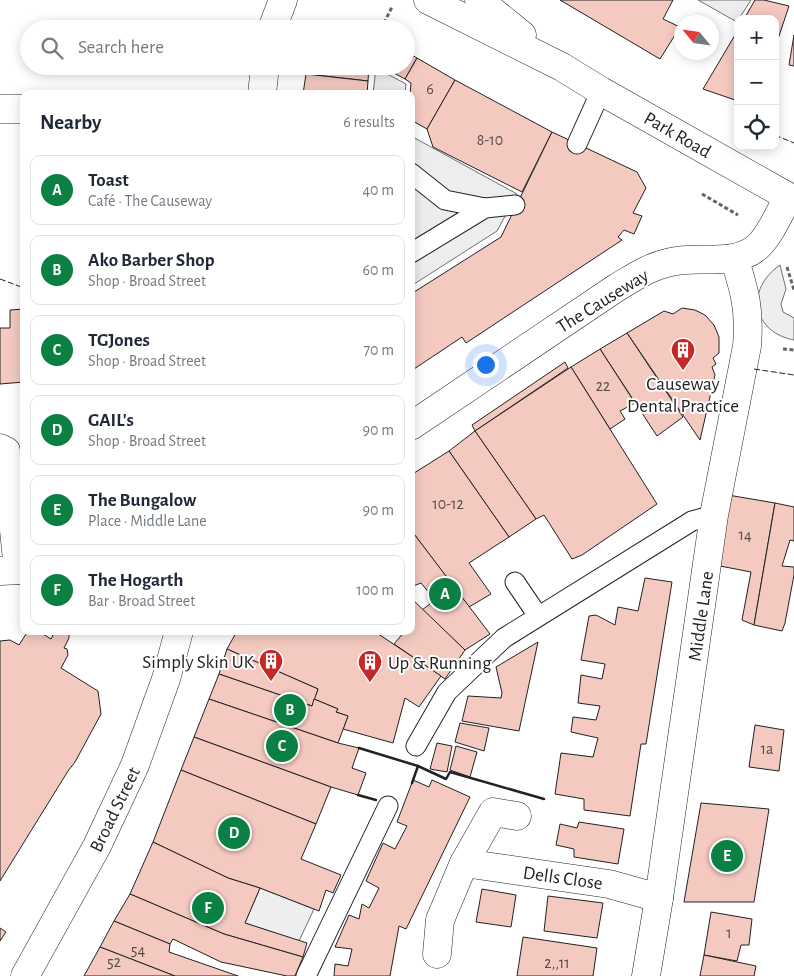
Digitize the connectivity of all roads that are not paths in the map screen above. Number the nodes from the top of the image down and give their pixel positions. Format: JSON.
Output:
{"nodes":[{"id":1,"x":283,"y":0,"type":"edge"},
{"id":2,"x":428,"y":0,"type":"edge"},
{"id":3,"x":479,"y":0,"type":"edge"},
{"id":4,"x":275,"y":20,"type":"edge"},
{"id":5,"x":562,"y":67,"type":"junction"},
{"id":6,"x":264,"y":75,"type":"edge"},
{"id":7,"x":262,"y":90,"type":"edge"},
{"id":8,"x":601,"y":91,"type":"junction"},
{"id":9,"x":0,"y":109,"type":"edge"},
{"id":10,"x":20,"y":109,"type":"edge"},
{"id":11,"x":578,"y":144,"type":"dead end"},
{"id":12,"x":415,"y":177,"type":"edge"},
{"id":13,"x":791,"y":198,"type":"edge"},
{"id":14,"x":515,"y":205,"type":"dead end"},
{"id":15,"x":485,"y":208,"type":"junction"},
{"id":16,"x":415,"y":251,"type":"edge"},
{"id":17,"x":734,"y":258,"type":"junction"},
{"id":18,"x":415,"y":423,"type":"edge"},
{"id":19,"x":0,"y":448,"type":"edge"},
{"id":20,"x":714,"y":515,"type":"junction"},
{"id":21,"x":14,"y":570,"type":"edge"},
{"id":22,"x":516,"y":582,"type":"dead end"},
{"id":23,"x":538,"y":616,"type":"junction"},
{"id":24,"x":178,"y":635,"type":"edge"},
{"id":25,"x":416,"y":746,"type":"dead end"},
{"id":26,"x":388,"y":806,"type":"dead end"},
{"id":27,"x":517,"y":816,"type":"dead end"},
{"id":28,"x":464,"y":864,"type":"junction"},
{"id":29,"x":659,"y":898,"type":"junction"},
{"id":30,"x":437,"y":954,"type":"dead end"},
{"id":31,"x":24,"y":976,"type":"edge"},
{"id":32,"x":306,"y":976,"type":"edge"},
{"id":33,"x":646,"y":976,"type":"edge"}],
"edges":[{"from":1,"to":4,"type":"main road"},
{"from":2,"to":5,"type":"main road","name":"Park Road"},
{"from":3,"to":5,"type":"main road","name":"Park Road"},
{"from":5,"to":8,"type":"main road","name":"Park Road"},
{"from":6,"to":7,"type":"main road"},
{"from":8,"to":11,"type":"lane"},
{"from":8,"to":13,"type":"main road","name":"Park Road"},
{"from":9,"to":10,"type":"main road"},
{"from":12,"to":15,"type":"lane"},
{"from":13,"to":17,"type":"main road","name":"The Causeway"},
{"from":14,"to":15,"type":"lane"},
{"from":15,"to":16,"type":"lane"},
{"from":17,"to":18,"type":"main road","name":"The Causeway"},
{"from":17,"to":20,"type":"main road","name":"Middle Lane"},
{"from":19,"to":21,"type":"main road"},
{"from":20,"to":23,"type":"lane"},
{"from":20,"to":29,"type":"main road","name":"Middle Lane"},
{"from":22,"to":23,"type":"lane"},
{"from":23,"to":25,"type":"lane"},
{"from":24,"to":31,"type":"main road","name":"Broad Street"},
{"from":26,"to":32,"type":"lane"},
{"from":27,"to":28,"type":"main road"},
{"from":28,"to":29,"type":"main road","name":"Dells Close"},
{"from":28,"to":30,"type":"main road"},
{"from":29,"to":33,"type":"main road","name":"Middle Lane"}]}
